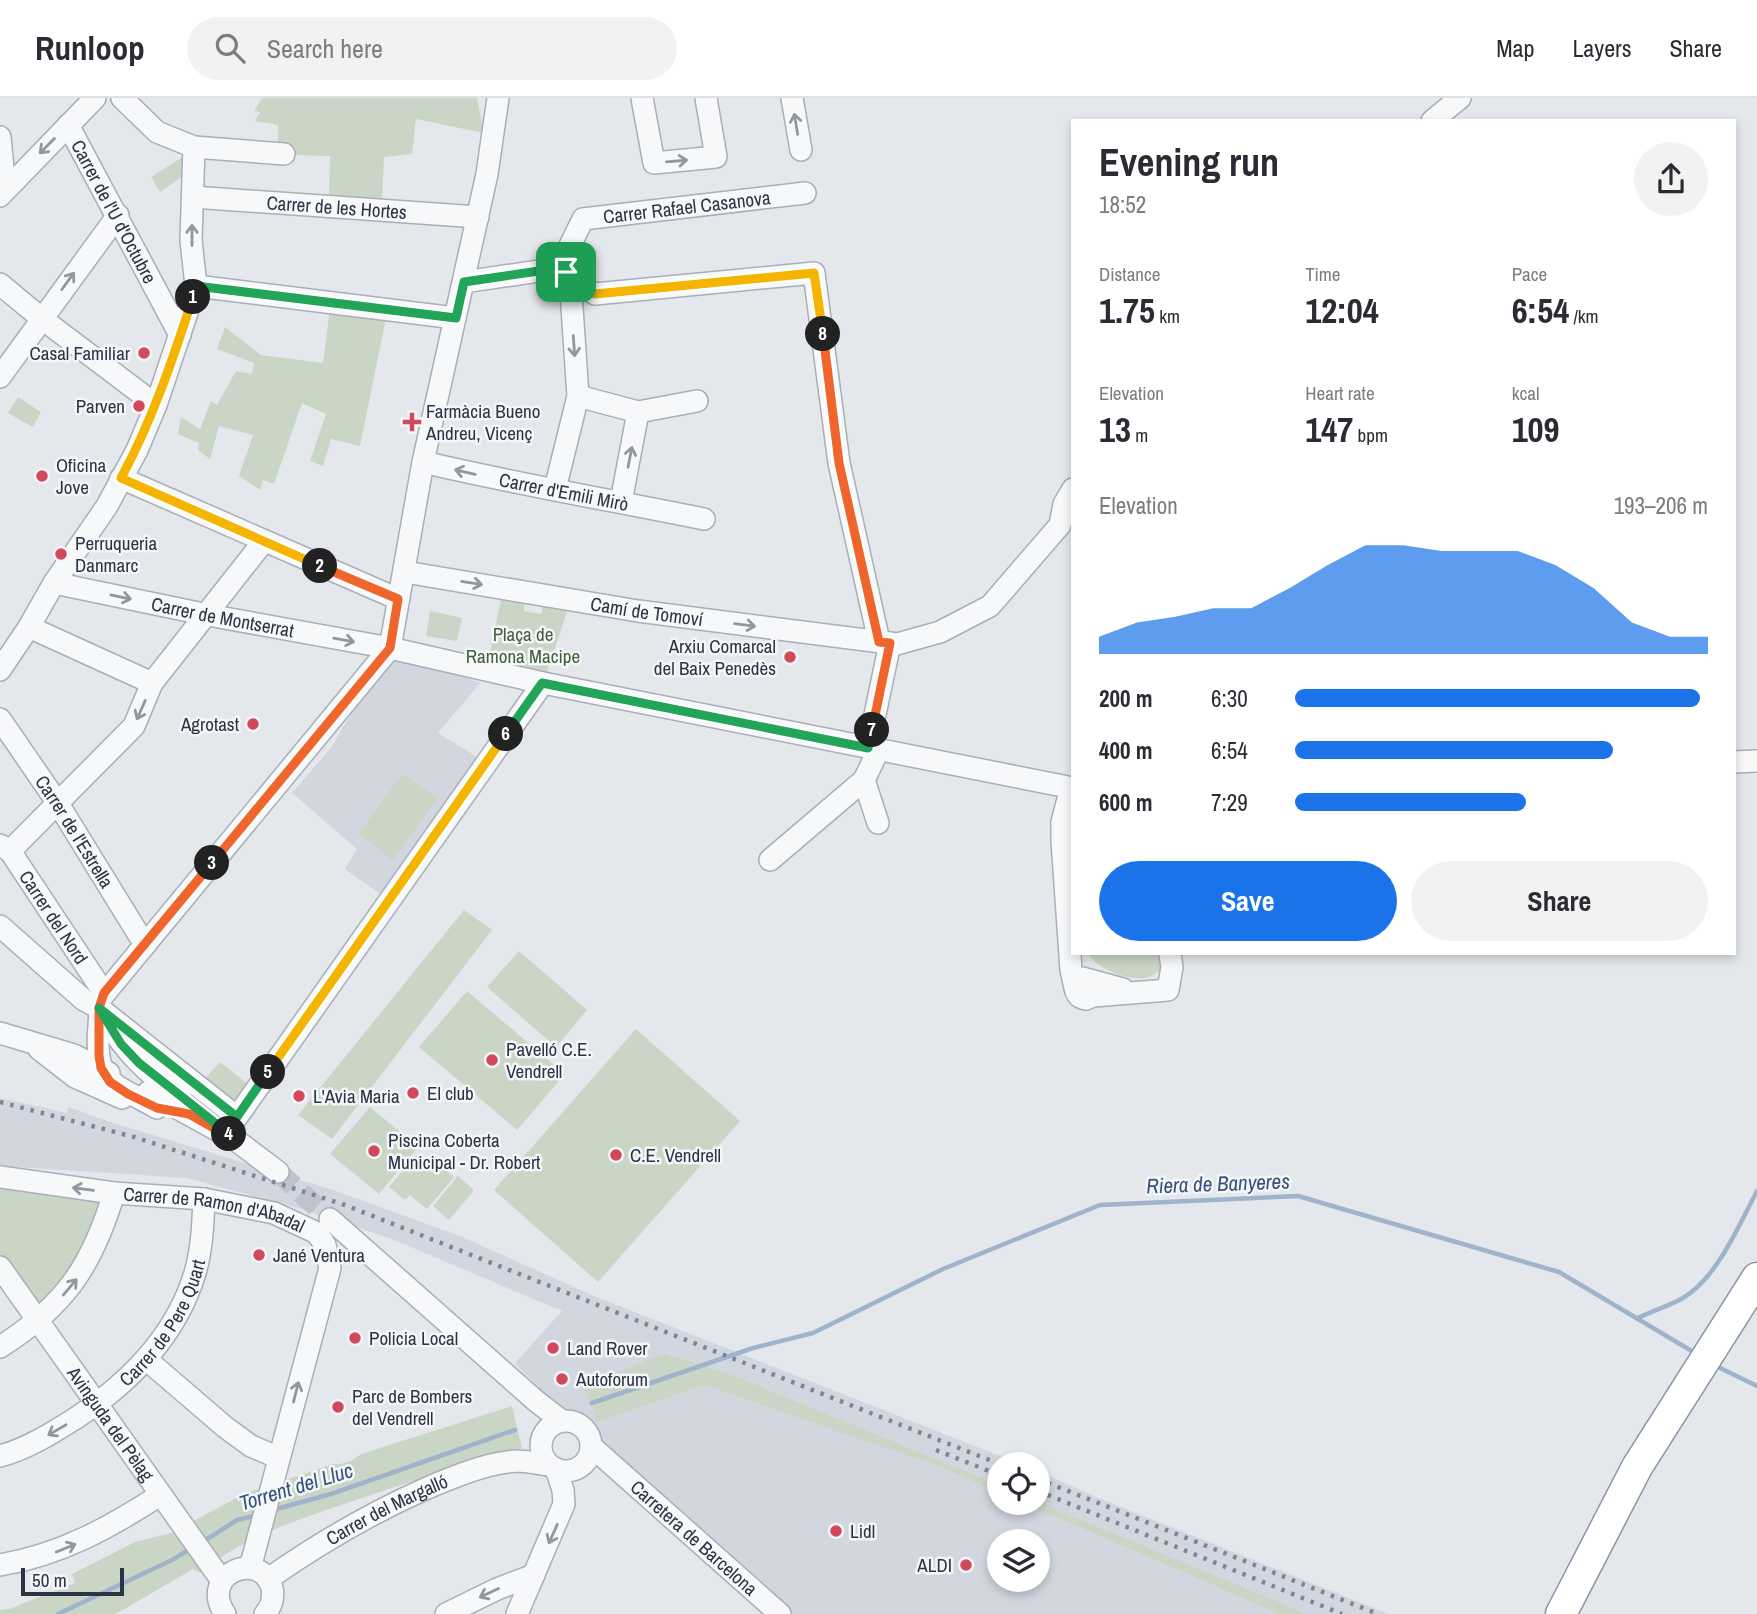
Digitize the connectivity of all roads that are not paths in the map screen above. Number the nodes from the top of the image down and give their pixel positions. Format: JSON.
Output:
{"nodes":[{"id":1,"x":95,"y":98,"type":"edge"},
{"id":2,"x":122,"y":98,"type":"edge"},
{"id":3,"x":498,"y":98,"type":"edge"},
{"id":4,"x":642,"y":98,"type":"edge"},
{"id":5,"x":706,"y":98,"type":"edge"},
{"id":6,"x":792,"y":98,"type":"edge"},
{"id":7,"x":1460,"y":98,"type":"edge"},
{"id":8,"x":1434,"y":119,"type":"edge"},
{"id":9,"x":68,"y":125,"type":"junction"},
{"id":10,"x":0,"y":137,"type":"edge"},
{"id":11,"x":194,"y":147,"type":"junction"},
{"id":12,"x":801,"y":150,"type":"dead end"},
{"id":13,"x":284,"y":154,"type":"dead end"},
{"id":14,"x":3,"y":192,"type":"edge"},
{"id":15,"x":805,"y":193,"type":"dead end"},
{"id":16,"x":193,"y":197,"type":"junction"},
{"id":17,"x":118,"y":215,"type":"junction"},
{"id":18,"x":478,"y":217,"type":"junction"},
{"id":19,"x":564,"y":273,"type":"junction"},
{"id":20,"x":464,"y":282,"type":"junction"},
{"id":21,"x":0,"y":284,"type":"edge"},
{"id":22,"x":196,"y":286,"type":"junction"},
{"id":23,"x":41,"y":318,"type":"junction"},
{"id":24,"x":456,"y":318,"type":"junction"},
{"id":25,"x":180,"y":335,"type":"junction"},
{"id":26,"x":0,"y":377,"type":"edge"},
{"id":27,"x":578,"y":396,"type":"junction"},
{"id":28,"x":697,"y":401,"type":"dead end"},
{"id":29,"x":156,"y":405,"type":"junction"},
{"id":30,"x":638,"y":412,"type":"junction"},
{"id":31,"x":423,"y":462,"type":"junction"},
{"id":32,"x":121,"y":478,"type":"junction"},
{"id":33,"x":555,"y":489,"type":"junction"},
{"id":34,"x":1071,"y":492,"type":"edge"},
{"id":35,"x":621,"y":502,"type":"junction"},
{"id":36,"x":704,"y":519,"type":"dead end"},
{"id":37,"x":264,"y":541,"type":"junction"},
{"id":38,"x":405,"y":572,"type":"junction"},
{"id":39,"x":54,"y":583,"type":"junction"},
{"id":40,"x":398,"y":599,"type":"junction"},
{"id":41,"x":208,"y":615,"type":"junction"},
{"id":42,"x":29,"y":627,"type":"junction"},
{"id":43,"x":884,"y":643,"type":"junction"},
{"id":44,"x":390,"y":648,"type":"junction"},
{"id":45,"x":0,"y":670,"type":"edge"},
{"id":46,"x":152,"y":683,"type":"junction"},
{"id":47,"x":542,"y":683,"type":"junction"},
{"id":48,"x":0,"y":719,"type":"edge"},
{"id":49,"x":873,"y":749,"type":"junction"},
{"id":50,"x":1757,"y":761,"type":"edge"},
{"id":51,"x":1736,"y":762,"type":"edge"},
{"id":52,"x":864,"y":780,"type":"junction"},
{"id":53,"x":1071,"y":788,"type":"edge"},
{"id":54,"x":1071,"y":792,"type":"edge"},
{"id":55,"x":57,"y":802,"type":"junction"},
{"id":56,"x":878,"y":823,"type":"dead end"},
{"id":57,"x":5,"y":848,"type":"edge"},
{"id":58,"x":770,"y":860,"type":"dead end"},
{"id":59,"x":0,"y":926,"type":"edge"},
{"id":60,"x":1070,"y":929,"type":"edge"},
{"id":61,"x":145,"y":945,"type":"junction"},
{"id":62,"x":1080,"y":955,"type":"edge"},
{"id":63,"x":1170,"y":955,"type":"edge"},
{"id":64,"x":1088,"y":986,"type":"junction"},
{"id":65,"x":102,"y":1000,"type":"junction"},
{"id":66,"x":0,"y":1033,"type":"edge"},
{"id":67,"x":107,"y":1035,"type":"junction"},
{"id":68,"x":70,"y":1063,"type":"junction"},
{"id":69,"x":101,"y":1068,"type":"junction"},
{"id":70,"x":157,"y":1108,"type":"junction"},
{"id":71,"x":189,"y":1114,"type":"junction"},
{"id":72,"x":237,"y":1141,"type":"junction"},
{"id":73,"x":278,"y":1172,"type":"tunnel mouth"},
{"id":74,"x":0,"y":1177,"type":"edge"},
{"id":75,"x":114,"y":1193,"type":"junction"},
{"id":76,"x":204,"y":1199,"type":"junction"},
{"id":77,"x":330,"y":1219,"type":"tunnel mouth"},
{"id":78,"x":0,"y":1267,"type":"edge"},
{"id":79,"x":1756,"y":1279,"type":"edge"},
{"id":80,"x":37,"y":1320,"type":"junction"},
{"id":81,"x":0,"y":1347,"type":"edge"},
{"id":82,"x":147,"y":1360,"type":"junction"},
{"id":83,"x":96,"y":1404,"type":"junction"},
{"id":84,"x":550,"y":1447,"type":"junction"},
{"id":85,"x":588,"y":1455,"type":"junction"},
{"id":86,"x":0,"y":1456,"type":"edge"},
{"id":87,"x":279,"y":1458,"type":"junction"},
{"id":88,"x":160,"y":1494,"type":"junction"},
{"id":89,"x":0,"y":1566,"type":"edge"},
{"id":90,"x":217,"y":1574,"type":"junction"},
{"id":91,"x":259,"y":1574,"type":"junction"},
{"id":92,"x":534,"y":1575,"type":"junction"},
{"id":93,"x":225,"y":1614,"type":"edge"},
{"id":94,"x":265,"y":1614,"type":"edge"},
{"id":95,"x":446,"y":1614,"type":"edge"},
{"id":96,"x":517,"y":1614,"type":"edge"},
{"id":97,"x":780,"y":1614,"type":"edge"},
{"id":98,"x":1561,"y":1614,"type":"edge"}],
"edges":[{"from":1,"to":9,"type":"street"},
{"from":2,"to":11,"type":"street"},
{"from":3,"to":18,"type":"street"},
{"from":4,"to":5,"type":"street","one_way":true},
{"from":12,"to":6,"type":"street","one_way":true},
{"from":7,"to":8,"type":"street"},
{"from":9,"to":14,"type":"street","one_way":true},
{"from":9,"to":17,"type":"street","name":"Carrer de l'U d'Octubre"},
{"from":10,"to":14,"type":"street"},
{"from":11,"to":13,"type":"street"},
{"from":11,"to":16,"type":"street"},
{"from":15,"to":19,"type":"street","name":"Carrer Rafael Casanova"},
{"from":16,"to":18,"type":"street","name":"Carrer de les Hortes"},
{"from":22,"to":16,"type":"street","one_way":true},
{"from":23,"to":17,"type":"street","one_way":true},
{"from":17,"to":25,"type":"street","name":"Carrer de l'U d'Octubre"},
{"from":18,"to":20,"type":"street"},
{"from":19,"to":20,"type":"street"},
{"from":19,"to":27,"type":"street","one_way":true},
{"from":19,"to":43,"type":"street"},
{"from":20,"to":24,"type":"street"},
{"from":21,"to":23,"type":"street"},
{"from":22,"to":24,"type":"street"},
{"from":22,"to":25,"type":"street"},
{"from":23,"to":26,"type":"street"},
{"from":23,"to":29,"type":"street"},
{"from":24,"to":31,"type":"street"},
{"from":25,"to":29,"type":"street"},
{"from":27,"to":30,"type":"street"},
{"from":27,"to":33,"type":"street"},
{"from":28,"to":30,"type":"street"},
{"from":29,"to":32,"type":"street"},
{"from":35,"to":30,"type":"street","one_way":true},
{"from":33,"to":31,"type":"street","name":"Carrer d'Emili Mirò","one_way":true},
{"from":31,"to":38,"type":"street"},
{"from":32,"to":37,"type":"street"},
{"from":32,"to":39,"type":"street"},
{"from":33,"to":35,"type":"street","name":"Carrer d'Emili Mirò"},
{"from":34,"to":43,"type":"street","name":"Camí de Tomoví"},
{"from":35,"to":36,"type":"street","name":"Carrer d'Emili Mirò"},
{"from":37,"to":40,"type":"street"},
{"from":37,"to":41,"type":"street"},
{"from":38,"to":40,"type":"street"},
{"from":38,"to":43,"type":"street","name":"Camí de Tomoví","one_way":true},
{"from":39,"to":41,"type":"street","name":"Carrer de Montserrat","one_way":true},
{"from":39,"to":42,"type":"street"},
{"from":40,"to":44,"type":"street"},
{"from":41,"to":44,"type":"street","name":"Carrer de Montserrat","one_way":true},
{"from":41,"to":46,"type":"street"},
{"from":42,"to":45,"type":"street"},
{"from":42,"to":46,"type":"street"},
{"from":43,"to":49,"type":"street"},
{"from":44,"to":47,"type":"street","name":"Carrer de Montserrat"},
{"from":44,"to":61,"type":"street"},
{"from":46,"to":55,"type":"street","one_way":true},
{"from":47,"to":49,"type":"street","name":"Carrer de Montserrat"},
{"from":47,"to":65,"type":"street"},
{"from":48,"to":55,"type":"street","name":"Carrer de l'Estrella"},
{"from":49,"to":52,"type":"street"},
{"from":49,"to":53,"type":"street","name":"Carrer de Montserrat"},
{"from":50,"to":51,"type":"street"},
{"from":52,"to":56,"type":"street"},
{"from":52,"to":58,"type":"street"},
{"from":54,"to":60,"type":"street"},
{"from":55,"to":57,"type":"street"},
{"from":55,"to":61,"type":"street","name":"Carrer de l'Estrella"},
{"from":57,"to":65,"type":"street","name":"Carrer del Nord"},
{"from":59,"to":65,"type":"street"},
{"from":60,"to":64,"type":"street"},
{"from":61,"to":65,"type":"street"},
{"from":62,"to":64,"type":"street"},
{"from":63,"to":64,"type":"street"},
{"from":65,"to":67,"type":"street","name":"Carrer del Nord"},
{"from":66,"to":68,"type":"street"},
{"from":67,"to":68,"type":"street"},
{"from":67,"to":69,"type":"street"},
{"from":67,"to":72,"type":"street","name":"Carrer del Nord"},
{"from":68,"to":69,"type":"street"},
{"from":68,"to":70,"type":"street"},
{"from":69,"to":70,"type":"street"},
{"from":69,"to":71,"type":"street"},
{"from":70,"to":71,"type":"street"},
{"from":71,"to":72,"type":"street"},
{"from":72,"to":73,"type":"street"},
{"from":75,"to":74,"type":"street","name":"Carrer de Ramon d'Abadal","one_way":true},
{"from":75,"to":76,"type":"street","name":"Carrer de Ramon d'Abadal"},
{"from":80,"to":75,"type":"street","one_way":true},
{"from":76,"to":82,"type":"street","name":"Carrer de Pere Quart"},
{"from":87,"to":76,"type":"street","name":"Carrer de Ramon d'Abadal","one_way":true},
{"from":77,"to":84,"type":"street"},
{"from":78,"to":80,"type":"street","name":"Avinguda del Pèlag"},
{"from":79,"to":98,"type":"highway"},
{"from":80,"to":81,"type":"street"},
{"from":80,"to":83,"type":"street","name":"Avinguda del Pèlag"},
{"from":82,"to":83,"type":"street","name":"Carrer de Pere Quart"},
{"from":82,"to":87,"type":"street"},
{"from":83,"to":86,"type":"street","name":"Carrer de Pere Quart","one_way":true},
{"from":83,"to":88,"type":"street","name":"Avinguda del Pèlag"},
{"from":84,"to":85,"type":"street"},
{"from":84,"to":85,"type":"street","name":"Carretera de Barcelona"},
{"from":84,"to":91,"type":"street","name":"Carrer del Margalló"},
{"from":84,"to":92,"type":"street","one_way":true},
{"from":85,"to":97,"type":"street","name":"Carretera de Barcelona"},
{"from":87,"to":91,"type":"street","name":"Carrer de Ramon d'Abadal"},
{"from":89,"to":88,"type":"street","one_way":true},
{"from":88,"to":90,"type":"street","name":"Avinguda del Pèlag"},
{"from":90,"to":91,"type":"street","name":"Carrer del Margalló"},
{"from":90,"to":93,"type":"street"},
{"from":91,"to":94,"type":"street","name":"Carrer de Ramon d'Abadal"},
{"from":92,"to":95,"type":"street","one_way":true},
{"from":92,"to":96,"type":"street"}]}
